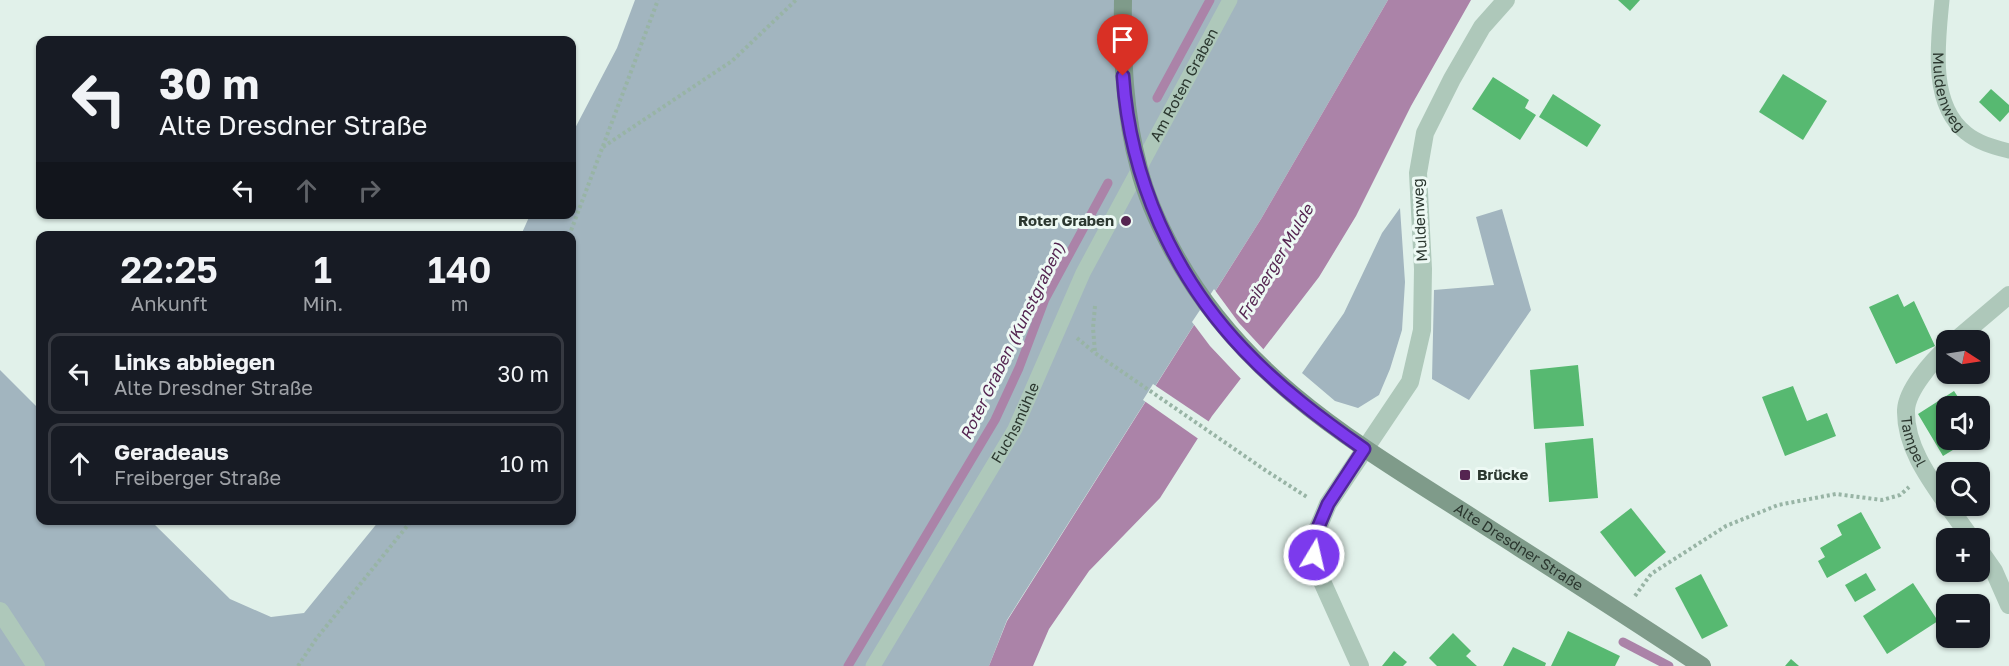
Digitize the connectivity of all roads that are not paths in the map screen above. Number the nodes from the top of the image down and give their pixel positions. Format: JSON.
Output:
{"nodes":[{"id":1,"x":1123,"y":0,"type":"edge"},
{"id":2,"x":1230,"y":0,"type":"edge"},
{"id":3,"x":1506,"y":0,"type":"edge"},
{"id":4,"x":1942,"y":0,"type":"edge"},
{"id":5,"x":2009,"y":151,"type":"edge"},
{"id":6,"x":1139,"y":170,"type":"junction"},
{"id":7,"x":2009,"y":295,"type":"edge"},
{"id":8,"x":1968,"y":330,"type":"edge"},
{"id":9,"x":1936,"y":359,"type":"edge"},
{"id":10,"x":1364,"y":449,"type":"junction"},
{"id":11,"x":1936,"y":488,"type":"edge"},
{"id":12,"x":1990,"y":565,"type":"edge"},
{"id":13,"x":2009,"y":605,"type":"edge"},
{"id":14,"x":0,"y":611,"type":"edge"},
{"id":15,"x":36,"y":666,"type":"edge"},
{"id":16,"x":873,"y":666,"type":"edge"},
{"id":17,"x":1360,"y":666,"type":"edge"},
{"id":18,"x":1701,"y":666,"type":"edge"}],
"edges":[{"from":1,"to":6,"type":"street","name":"Alte Dresdner Straße"},
{"from":2,"to":6,"type":"lane","name":"Am Roten Graben"},
{"from":3,"to":10,"type":"street","name":"Muldenweg"},
{"from":4,"to":5,"type":"lane","name":"Muldenweg"},
{"from":6,"to":10,"type":"street","name":"Alte Dresdner Straße"},
{"from":6,"to":16,"type":"lane","name":"Fuchsmühle"},
{"from":7,"to":8,"type":"street"},
{"from":9,"to":11,"type":"street","name":"Tampel"},
{"from":10,"to":17,"type":"street","name":"Muldenweg"},
{"from":10,"to":18,"type":"street","name":"Alte Dresdner Straße"},
{"from":12,"to":13,"type":"street"},
{"from":14,"to":15,"type":"street"}]}
